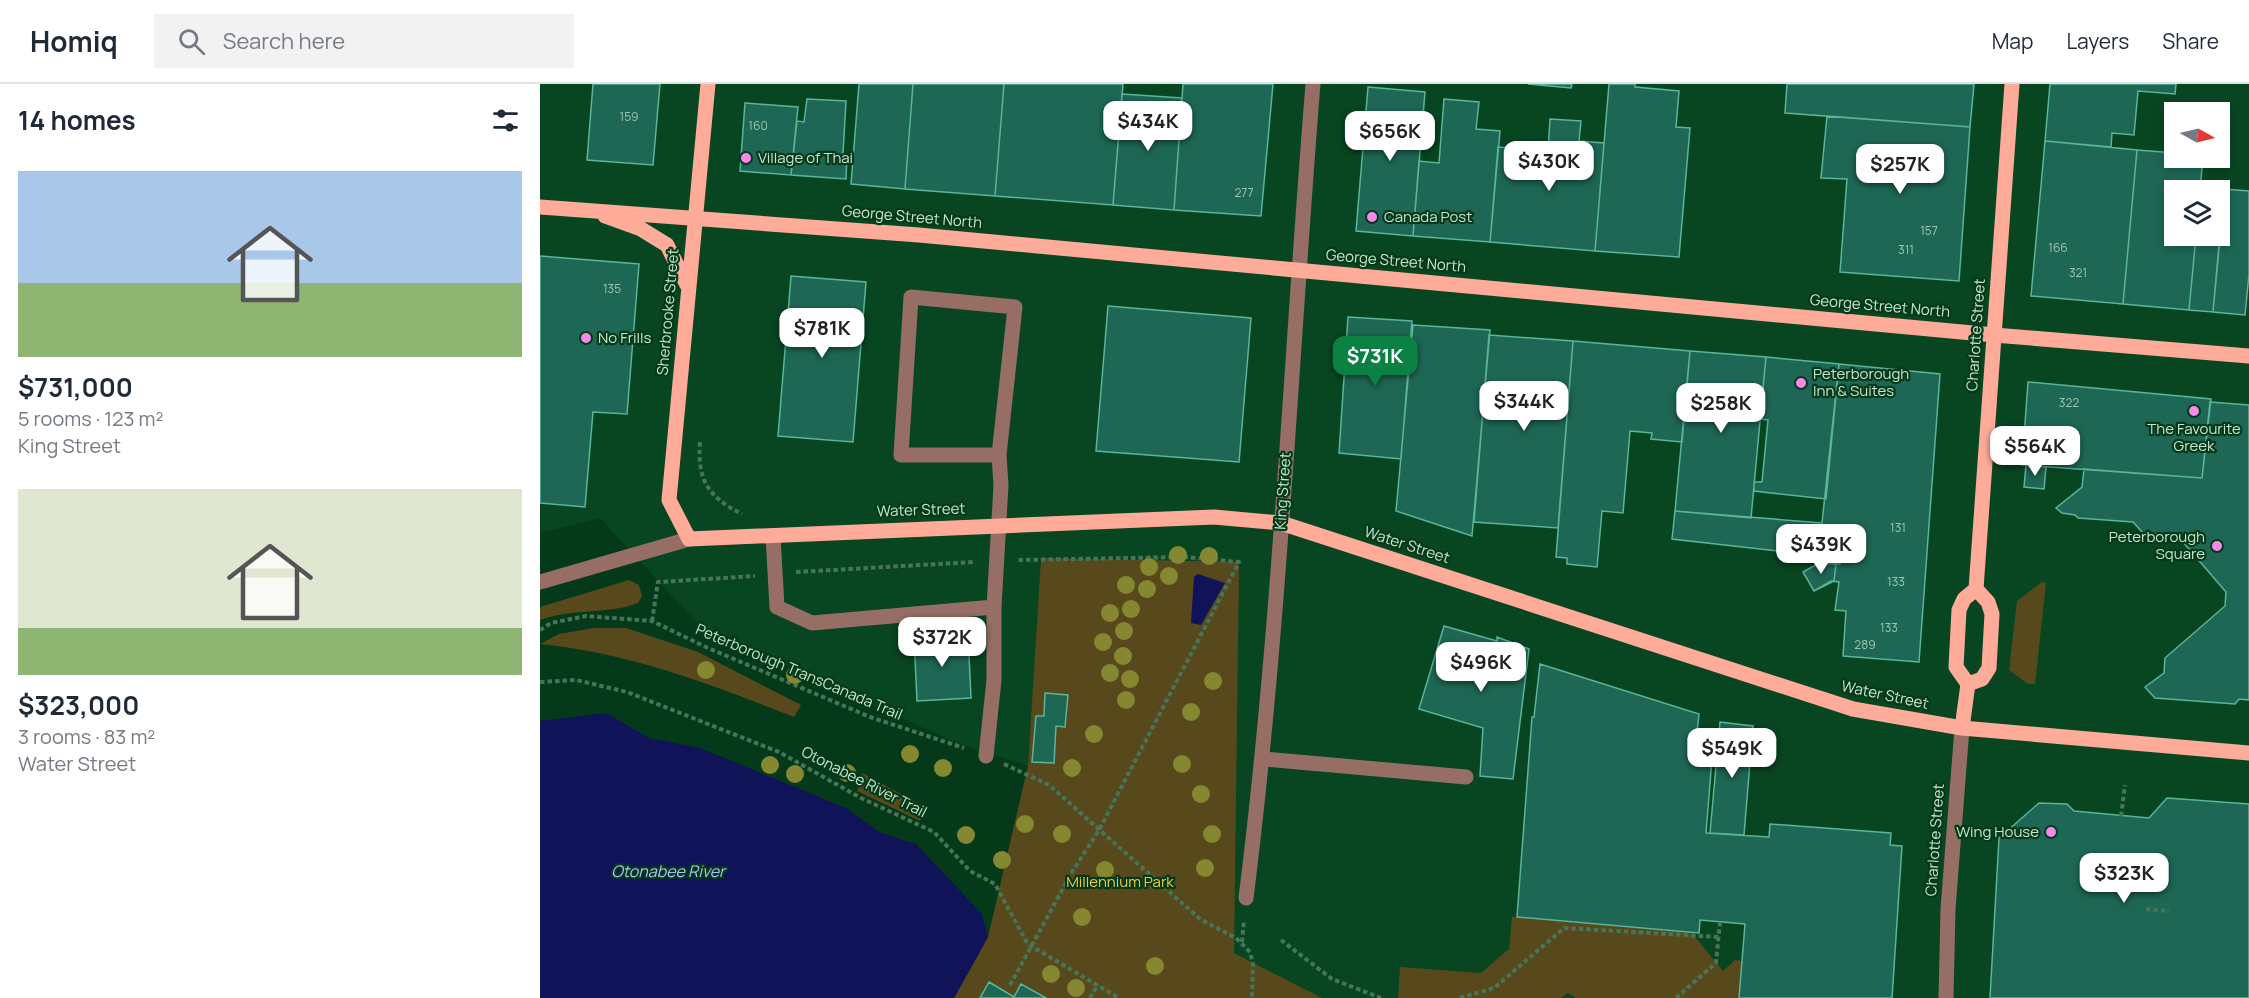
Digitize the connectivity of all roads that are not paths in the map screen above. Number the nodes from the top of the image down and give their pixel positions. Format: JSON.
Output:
{"nodes":[{"id":1,"x":708,"y":84,"type":"edge"},
{"id":2,"x":1313,"y":84,"type":"edge"},
{"id":3,"x":2012,"y":84,"type":"edge"},
{"id":4,"x":540,"y":207,"type":"edge"},
{"id":5,"x":593,"y":212,"type":"junction"},
{"id":6,"x":695,"y":216,"type":"junction"},
{"id":7,"x":1297,"y":270,"type":"junction"},
{"id":8,"x":688,"y":287,"type":"junction"},
{"id":9,"x":1994,"y":335,"type":"junction"},
{"id":10,"x":2249,"y":356,"type":"edge"},
{"id":11,"x":999,"y":455,"type":"junction"},
{"id":12,"x":1281,"y":523,"type":"junction"},
{"id":13,"x":999,"y":525,"type":"junction"},
{"id":14,"x":773,"y":536,"type":"junction"},
{"id":15,"x":689,"y":539,"type":"junction"},
{"id":16,"x":540,"y":582,"type":"edge"},
{"id":17,"x":1976,"y":589,"type":"junction"},
{"id":18,"x":994,"y":607,"type":"junction"},
{"id":19,"x":1968,"y":684,"type":"junction"},
{"id":20,"x":1962,"y":728,"type":"junction"},
{"id":21,"x":2249,"y":753,"type":"edge"},
{"id":22,"x":986,"y":756,"type":"road end"},
{"id":23,"x":1264,"y":759,"type":"junction"},
{"id":24,"x":1466,"y":777,"type":"dead end"},
{"id":25,"x":1246,"y":898,"type":"dead end"},
{"id":26,"x":1946,"y":998,"type":"edge"}],
"edges":[{"from":1,"to":6,"type":"main road","name":"Sherbrooke Street"},
{"from":2,"to":7,"type":"street","name":"King Street"},
{"from":3,"to":9,"type":"main road","name":"Charlotte Street"},
{"from":4,"to":5,"type":"main road","name":"George Street North"},
{"from":5,"to":6,"type":"main road","name":"George Street North"},
{"from":5,"to":8,"type":"main road"},
{"from":6,"to":7,"type":"main road","name":"George Street North"},
{"from":6,"to":8,"type":"main road","name":"Sherbrooke Street"},
{"from":7,"to":9,"type":"main road","name":"George Street North"},
{"from":7,"to":12,"type":"street","name":"King Street"},
{"from":8,"to":15,"type":"main road","name":"Sherbrooke Street"},
{"from":9,"to":10,"type":"main road","name":"George Street North"},
{"from":9,"to":17,"type":"main road","name":"Charlotte Street"},
{"from":11,"to":11,"type":"street"},
{"from":11,"to":13,"type":"street"},
{"from":12,"to":13,"type":"main road","name":"Water Street"},
{"from":12,"to":20,"type":"main road","name":"Water Street"},
{"from":12,"to":23,"type":"street","name":"King Street"},
{"from":13,"to":14,"type":"main road","name":"Water Street"},
{"from":13,"to":18,"type":"street"},
{"from":14,"to":15,"type":"main road","name":"Water Street"},
{"from":14,"to":18,"type":"street"},
{"from":15,"to":16,"type":"street","name":"Water Street"},
{"from":17,"to":19,"type":"main road"},
{"from":17,"to":19,"type":"main road"},
{"from":18,"to":22,"type":"street"},
{"from":19,"to":20,"type":"main road","name":"Charlotte Street"},
{"from":20,"to":21,"type":"main road","name":"Water Street"},
{"from":20,"to":26,"type":"street","name":"Charlotte Street"},
{"from":23,"to":24,"type":"street"},
{"from":23,"to":25,"type":"street","name":"King Street"}]}
